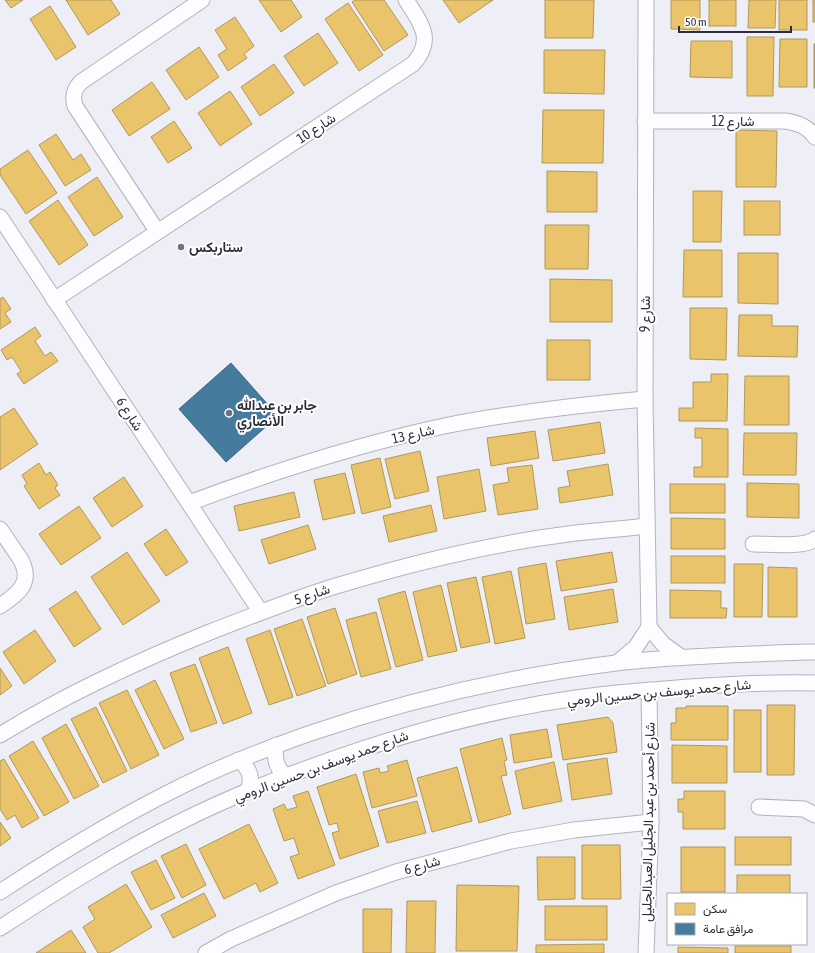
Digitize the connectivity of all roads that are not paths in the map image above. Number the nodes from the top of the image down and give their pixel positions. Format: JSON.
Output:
{"nodes":[{"id":1,"x":202,"y":0,"type":"edge"},
{"id":2,"x":406,"y":0,"type":"edge"},
{"id":3,"x":646,"y":0,"type":"edge"},
{"id":4,"x":645,"y":121,"type":"junction"},
{"id":5,"x":815,"y":137,"type":"edge"},
{"id":6,"x":0,"y":217,"type":"edge"},
{"id":7,"x":157,"y":231,"type":"junction"},
{"id":8,"x":54,"y":300,"type":"junction"},
{"id":9,"x":645,"y":399,"type":"junction"},
{"id":10,"x":188,"y":503,"type":"junction"},
{"id":11,"x":647,"y":526,"type":"junction"},
{"id":12,"x":0,"y":529,"type":"edge"},
{"id":13,"x":815,"y":539,"type":"edge"},
{"id":14,"x":753,"y":544,"type":"dead end"},
{"id":15,"x":0,"y":606,"type":"edge"},
{"id":16,"x":260,"y":612,"type":"junction"},
{"id":17,"x":649,"y":627,"type":"junction"},
{"id":18,"x":815,"y":652,"type":"edge"},
{"id":19,"x":681,"y":658,"type":"junction"},
{"id":20,"x":618,"y":662,"type":"junction"},
{"id":21,"x":815,"y":683,"type":"edge"},
{"id":22,"x":649,"y":690,"type":"junction"},
{"id":23,"x":0,"y":735,"type":"edge"},
{"id":24,"x":276,"y":746,"type":"junction"},
{"id":25,"x":238,"y":760,"type":"junction"},
{"id":26,"x":285,"y":776,"type":"junction"},
{"id":27,"x":248,"y":791,"type":"junction"},
{"id":28,"x":759,"y":807,"type":"dead end"},
{"id":29,"x":815,"y":815,"type":"edge"},
{"id":30,"x":651,"y":822,"type":"junction"},
{"id":31,"x":0,"y":892,"type":"edge"},
{"id":32,"x":0,"y":928,"type":"edge"},
{"id":33,"x":206,"y":953,"type":"edge"},
{"id":34,"x":646,"y":953,"type":"edge"}],
"edges":[{"from":1,"to":7,"type":"street"},
{"from":2,"to":7,"type":"street","name":"شارع 10"},
{"from":3,"to":4,"type":"street","name":"شارع 9"},
{"from":4,"to":5,"type":"street","name":"شارع 12"},
{"from":4,"to":9,"type":"street","name":"شارع 9"},
{"from":6,"to":8,"type":"street","name":"شارع 6"},
{"from":7,"to":8,"type":"street","name":"شارع 10"},
{"from":8,"to":10,"type":"street","name":"شارع 6"},
{"from":9,"to":10,"type":"street","name":"شارع 13"},
{"from":9,"to":11,"type":"street","name":"شارع 9"},
{"from":10,"to":16,"type":"street","name":"شارع 6"},
{"from":11,"to":16,"type":"street","name":"شارع 5"},
{"from":11,"to":17,"type":"street","name":"شارع 9"},
{"from":12,"to":15,"type":"street"},
{"from":13,"to":14,"type":"street"},
{"from":16,"to":23,"type":"street","name":"شارع 5"},
{"from":17,"to":19,"type":"street"},
{"from":17,"to":20,"type":"street"},
{"from":18,"to":19,"type":"street"},
{"from":19,"to":20,"type":"street"},
{"from":20,"to":24,"type":"street"},
{"from":21,"to":22,"type":"street","name":"شارع حمد يوسف بن حسين الرومي"},
{"from":22,"to":26,"type":"street","name":"شارع حمد يوسف بن حسين الرومي"},
{"from":22,"to":30,"type":"street","name":"شارع أحمد بن عبد الجليل العبدالجليل"},
{"from":24,"to":25,"type":"street"},
{"from":24,"to":26,"type":"street"},
{"from":25,"to":27,"type":"street"},
{"from":25,"to":31,"type":"street"},
{"from":26,"to":27,"type":"street","name":"شارع حمد يوسف بن حسين الرومي"},
{"from":27,"to":32,"type":"street","name":"شارع حمد يوسف بن حسين الرومي"},
{"from":28,"to":29,"type":"street"},
{"from":30,"to":33,"type":"street","name":"شارع 6"},
{"from":30,"to":34,"type":"street","name":"شارع أحمد بن عبد الجليل العبدالجليل"}]}
